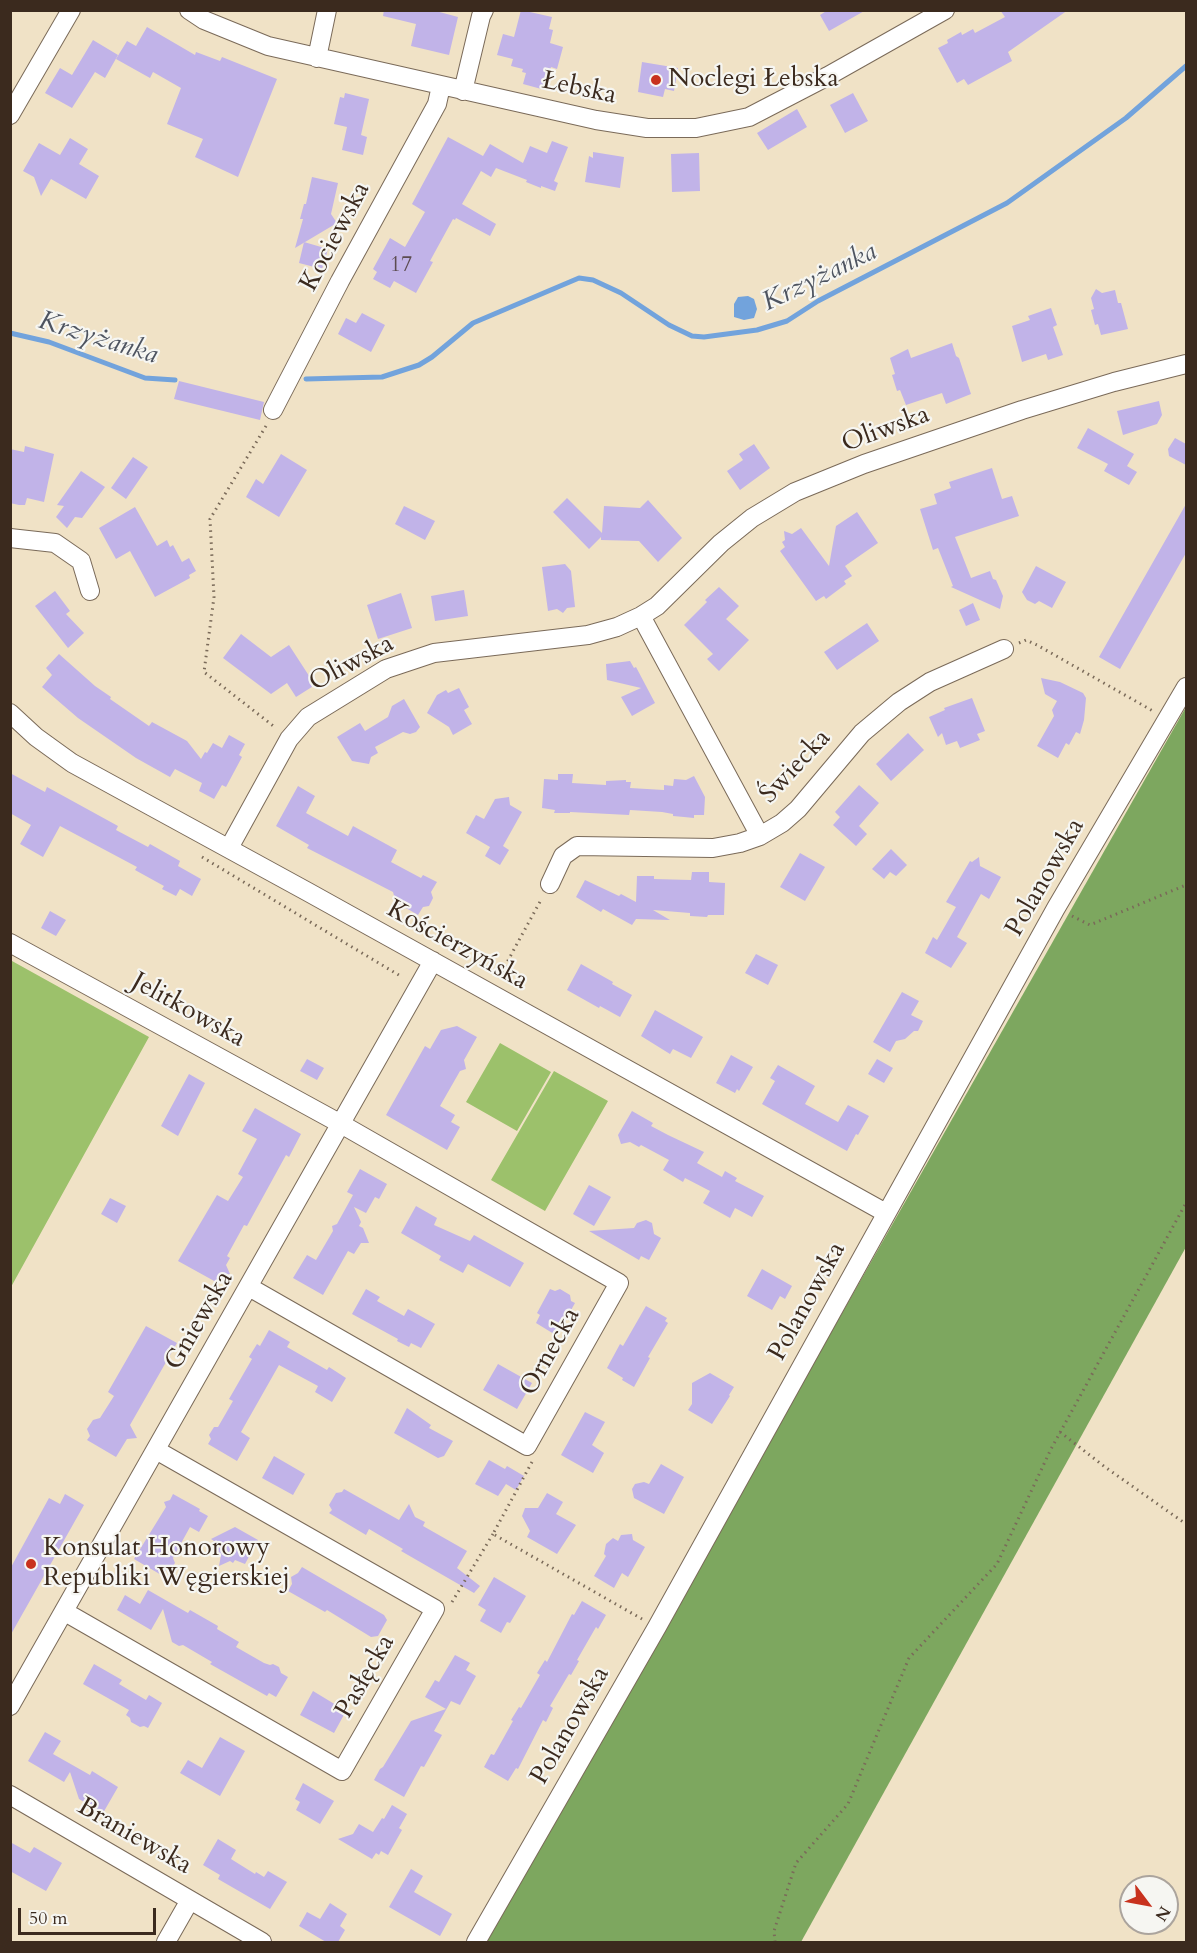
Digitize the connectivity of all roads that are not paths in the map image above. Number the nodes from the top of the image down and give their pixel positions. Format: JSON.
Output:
{"nodes":[{"id":1,"x":70,"y":10,"type":"edge"},
{"id":2,"x":189,"y":10,"type":"edge"},
{"id":3,"x":327,"y":10,"type":"edge"},
{"id":4,"x":484,"y":10,"type":"edge"},
{"id":5,"x":945,"y":10,"type":"edge"},
{"id":6,"x":317,"y":58,"type":"junction"},
{"id":7,"x":441,"y":86,"type":"junction"},
{"id":8,"x":463,"y":91,"type":"junction"},
{"id":9,"x":10,"y":115,"type":"edge"},
{"id":10,"x":1186,"y":364,"type":"edge"},
{"id":11,"x":273,"y":410,"type":"road end"},
{"id":12,"x":10,"y":538,"type":"edge"},
{"id":13,"x":90,"y":591,"type":"dead end"},
{"id":14,"x":641,"y":616,"type":"junction"},
{"id":15,"x":1004,"y":649,"type":"road end"},
{"id":16,"x":1186,"y":687,"type":"edge"},
{"id":17,"x":10,"y":713,"type":"edge"},
{"id":18,"x":760,"y":836,"type":"junction"},
{"id":19,"x":229,"y":848,"type":"junction"},
{"id":20,"x":550,"y":884,"type":"road end"},
{"id":21,"x":10,"y":943,"type":"edge"},
{"id":22,"x":433,"y":961,"type":"junction"},
{"id":23,"x":341,"y":1124,"type":"junction"},
{"id":24,"x":886,"y":1213,"type":"junction"},
{"id":25,"x":249,"y":1287,"type":"junction"},
{"id":26,"x":156,"y":1450,"type":"junction"},
{"id":27,"x":64,"y":1612,"type":"junction"},
{"id":28,"x":10,"y":1706,"type":"edge"},
{"id":29,"x":10,"y":1795,"type":"edge"},
{"id":30,"x":190,"y":1900,"type":"junction"},
{"id":31,"x":166,"y":1942,"type":"edge"},
{"id":32,"x":262,"y":1942,"type":"edge"},
{"id":33,"x":476,"y":1942,"type":"edge"}],
"edges":[{"from":1,"to":9,"type":"street"},
{"from":2,"to":6,"type":"street","name":"Łebska"},
{"from":3,"to":6,"type":"street"},
{"from":4,"to":8,"type":"street"},
{"from":5,"to":8,"type":"street","name":"Łebska"},
{"from":6,"to":7,"type":"street","name":"Łebska"},
{"from":7,"to":8,"type":"street","name":"Łebska"},
{"from":7,"to":11,"type":"street","name":"Kociewska"},
{"from":10,"to":14,"type":"street","name":"Oliwska"},
{"from":12,"to":13,"type":"street"},
{"from":14,"to":18,"type":"street"},
{"from":14,"to":19,"type":"street","name":"Oliwska"},
{"from":15,"to":18,"type":"street","name":"Świecka"},
{"from":16,"to":24,"type":"street","name":"Polanowska"},
{"from":17,"to":19,"type":"street","name":"Kościerzyńska"},
{"from":18,"to":20,"type":"street","name":"Świecka"},
{"from":19,"to":22,"type":"street","name":"Kościerzyńska"},
{"from":21,"to":23,"type":"street","name":"Jelitkowska"},
{"from":22,"to":23,"type":"street","name":"Gniewska"},
{"from":22,"to":24,"type":"street","name":"Kościerzyńska"},
{"from":23,"to":25,"type":"street","name":"Gniewska"},
{"from":23,"to":25,"type":"street","name":"Ornecka"},
{"from":24,"to":33,"type":"street","name":"Polanowska"},
{"from":25,"to":26,"type":"street","name":"Gniewska"},
{"from":26,"to":27,"type":"street","name":"Gniewska"},
{"from":26,"to":27,"type":"street","name":"Pasłęcka"},
{"from":27,"to":28,"type":"street","name":"Gniewska"},
{"from":29,"to":30,"type":"street","name":"Braniewska"},
{"from":30,"to":31,"type":"street"},
{"from":30,"to":32,"type":"street","name":"Braniewska"}]}
